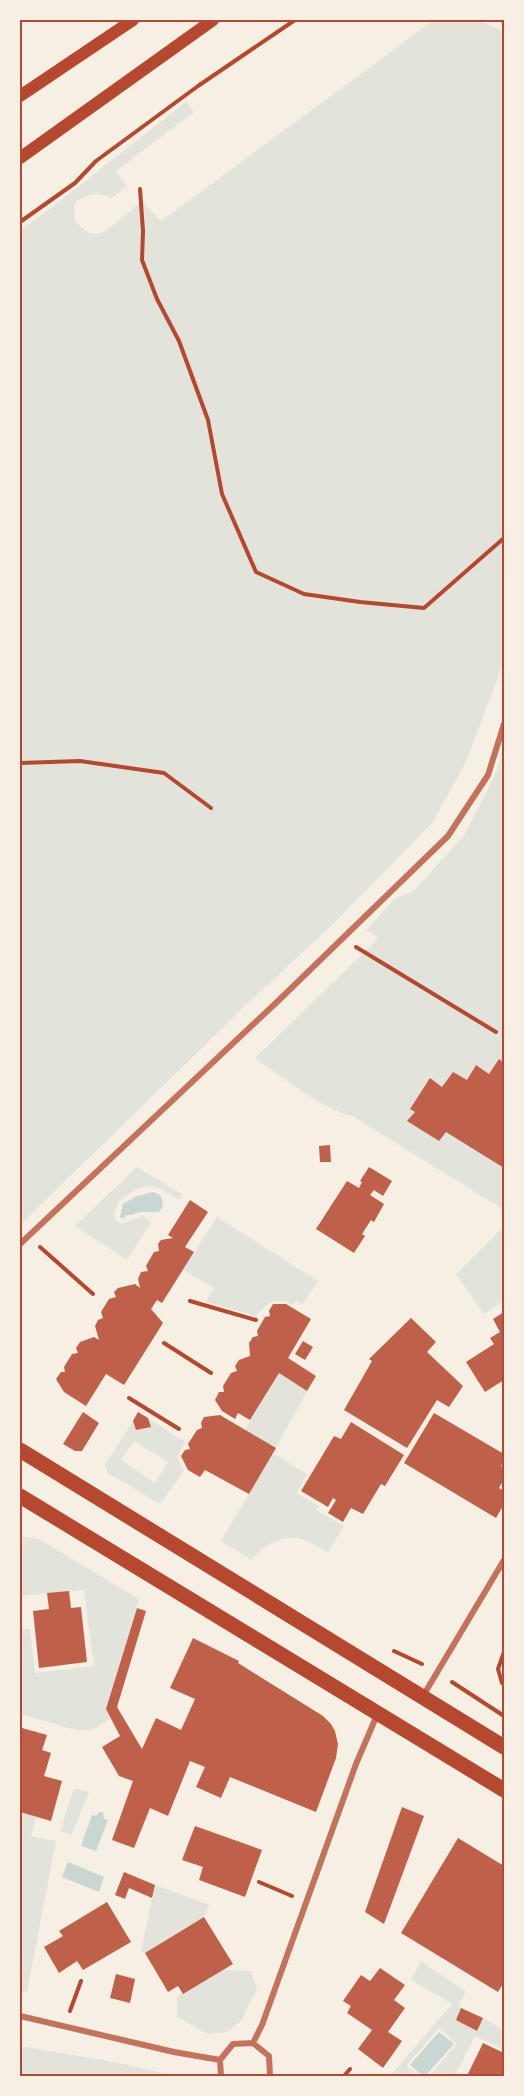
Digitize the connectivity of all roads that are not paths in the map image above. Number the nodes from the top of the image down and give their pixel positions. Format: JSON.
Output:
{"nodes":[{"id":1,"x":133,"y":20,"type":"edge"},
{"id":2,"x":213,"y":20,"type":"edge"},
{"id":3,"x":20,"y":96,"type":"edge"},
{"id":4,"x":20,"y":158,"type":"edge"},
{"id":5,"x":504,"y":724,"type":"edge"},
{"id":6,"x":20,"y":1244,"type":"edge"},
{"id":7,"x":20,"y":1450,"type":"edge"},
{"id":8,"x":20,"y":1496,"type":"edge"},
{"id":9,"x":504,"y":1560,"type":"edge"},
{"id":10,"x":423,"y":1697,"type":"junction"},
{"id":11,"x":378,"y":1712,"type":"junction"},
{"id":12,"x":504,"y":1747,"type":"edge"},
{"id":13,"x":504,"y":1790,"type":"edge"},
{"id":14,"x":20,"y":2016,"type":"edge"},
{"id":15,"x":253,"y":2043,"type":"junction"},
{"id":16,"x":220,"y":2060,"type":"junction"},
{"id":17,"x":221,"y":2076,"type":"edge"},
{"id":18,"x":270,"y":2076,"type":"edge"}],
"edges":[{"from":1,"to":3,"type":"main road"},
{"from":2,"to":4,"type":"main road"},
{"from":5,"to":6,"type":"street"},
{"from":7,"to":10,"type":"main road"},
{"from":8,"to":11,"type":"main road"},
{"from":9,"to":10,"type":"street"},
{"from":10,"to":12,"type":"main road"},
{"from":11,"to":13,"type":"main road"},
{"from":11,"to":15,"type":"street"},
{"from":14,"to":16,"type":"street"},
{"from":15,"to":16,"type":"street"},
{"from":15,"to":18,"type":"street"},
{"from":16,"to":17,"type":"street"}]}
